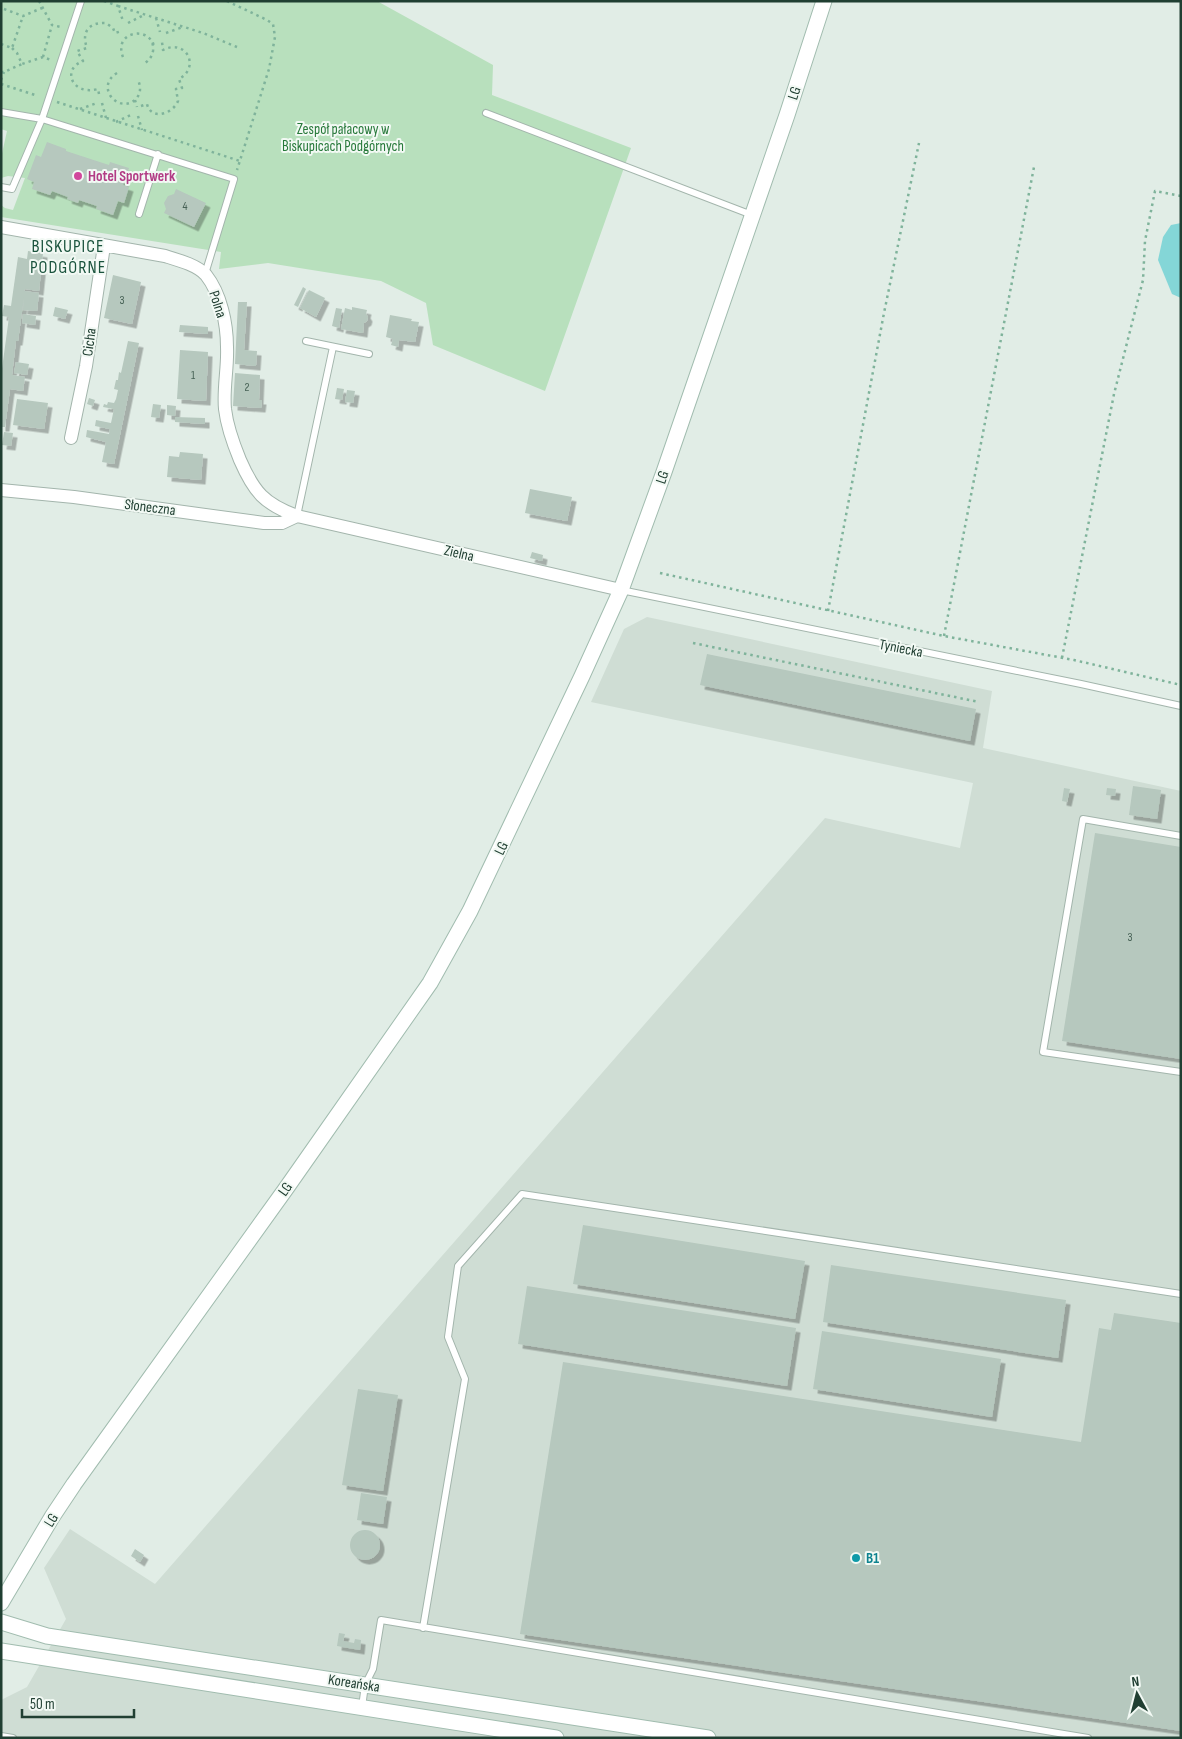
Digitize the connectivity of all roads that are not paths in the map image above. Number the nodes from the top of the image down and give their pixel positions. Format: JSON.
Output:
{"nodes":[{"id":1,"x":81,"y":1,"type":"edge"},
{"id":2,"x":824,"y":1,"type":"edge"},
{"id":3,"x":1,"y":112,"type":"edge"},
{"id":4,"x":486,"y":114,"type":"dead end"},
{"id":5,"x":42,"y":119,"type":"junction"},
{"id":6,"x":158,"y":154,"type":"junction"},
{"id":7,"x":1,"y":187,"type":"edge"},
{"id":8,"x":139,"y":214,"type":"dead end"},
{"id":9,"x":752,"y":215,"type":"junction"},
{"id":10,"x":1,"y":228,"type":"edge"},
{"id":11,"x":104,"y":246,"type":"junction"},
{"id":12,"x":205,"y":274,"type":"junction"},
{"id":13,"x":306,"y":341,"type":"dead end"},
{"id":14,"x":333,"y":347,"type":"junction"},
{"id":15,"x":369,"y":354,"type":"dead end"},
{"id":16,"x":71,"y":438,"type":"dead end"},
{"id":17,"x":1,"y":490,"type":"edge"},
{"id":18,"x":297,"y":516,"type":"junction"},
{"id":19,"x":621,"y":590,"type":"junction"},
{"id":20,"x":1181,"y":706,"type":"edge"},
{"id":21,"x":1181,"y":836,"type":"edge"},
{"id":22,"x":1181,"y":1072,"type":"edge"},
{"id":23,"x":1181,"y":1294,"type":"edge"},
{"id":24,"x":1,"y":1603,"type":"edge"},
{"id":25,"x":1,"y":1622,"type":"edge"},
{"id":26,"x":423,"y":1628,"type":"junction"},
{"id":27,"x":1,"y":1651,"type":"edge"},
{"id":28,"x":365,"y":1685,"type":"junction"},
{"id":29,"x":362,"y":1708,"type":"junction"},
{"id":30,"x":1,"y":1736,"type":"edge"},
{"id":31,"x":13,"y":1738,"type":"edge"},
{"id":32,"x":556,"y":1738,"type":"edge"},
{"id":33,"x":708,"y":1738,"type":"edge"},
{"id":34,"x":1088,"y":1738,"type":"edge"}],
"edges":[{"from":1,"to":5,"type":"lane"},
{"from":2,"to":9,"type":"main road","name":"LG"},
{"from":3,"to":5,"type":"lane"},
{"from":4,"to":9,"type":"lane"},
{"from":5,"to":6,"type":"lane"},
{"from":5,"to":7,"type":"lane"},
{"from":6,"to":8,"type":"lane"},
{"from":6,"to":12,"type":"lane"},
{"from":9,"to":19,"type":"main road","name":"LG"},
{"from":10,"to":11,"type":"street","name":"Polna"},
{"from":11,"to":12,"type":"street","name":"Polna"},
{"from":11,"to":16,"type":"street","name":"Cicha"},
{"from":12,"to":18,"type":"street","name":"Polna"},
{"from":13,"to":14,"type":"lane"},
{"from":14,"to":15,"type":"lane"},
{"from":14,"to":18,"type":"lane"},
{"from":17,"to":18,"type":"street","name":"Słoneczna"},
{"from":18,"to":19,"type":"street","name":"Zielna"},
{"from":19,"to":20,"type":"lane","name":"Tyniecka"},
{"from":19,"to":24,"type":"main road","name":"LG"},
{"from":21,"to":22,"type":"lane"},
{"from":23,"to":26,"type":"lane"},
{"from":25,"to":28,"type":"main road","name":"Koreańska"},
{"from":26,"to":28,"type":"lane"},
{"from":26,"to":34,"type":"lane"},
{"from":27,"to":29,"type":"main road","name":"Koreańska"},
{"from":28,"to":29,"type":"lane"},
{"from":28,"to":33,"type":"main road","name":"Koreańska"},
{"from":29,"to":32,"type":"main road","name":"Koreańska"},
{"from":30,"to":31,"type":"lane"}]}
